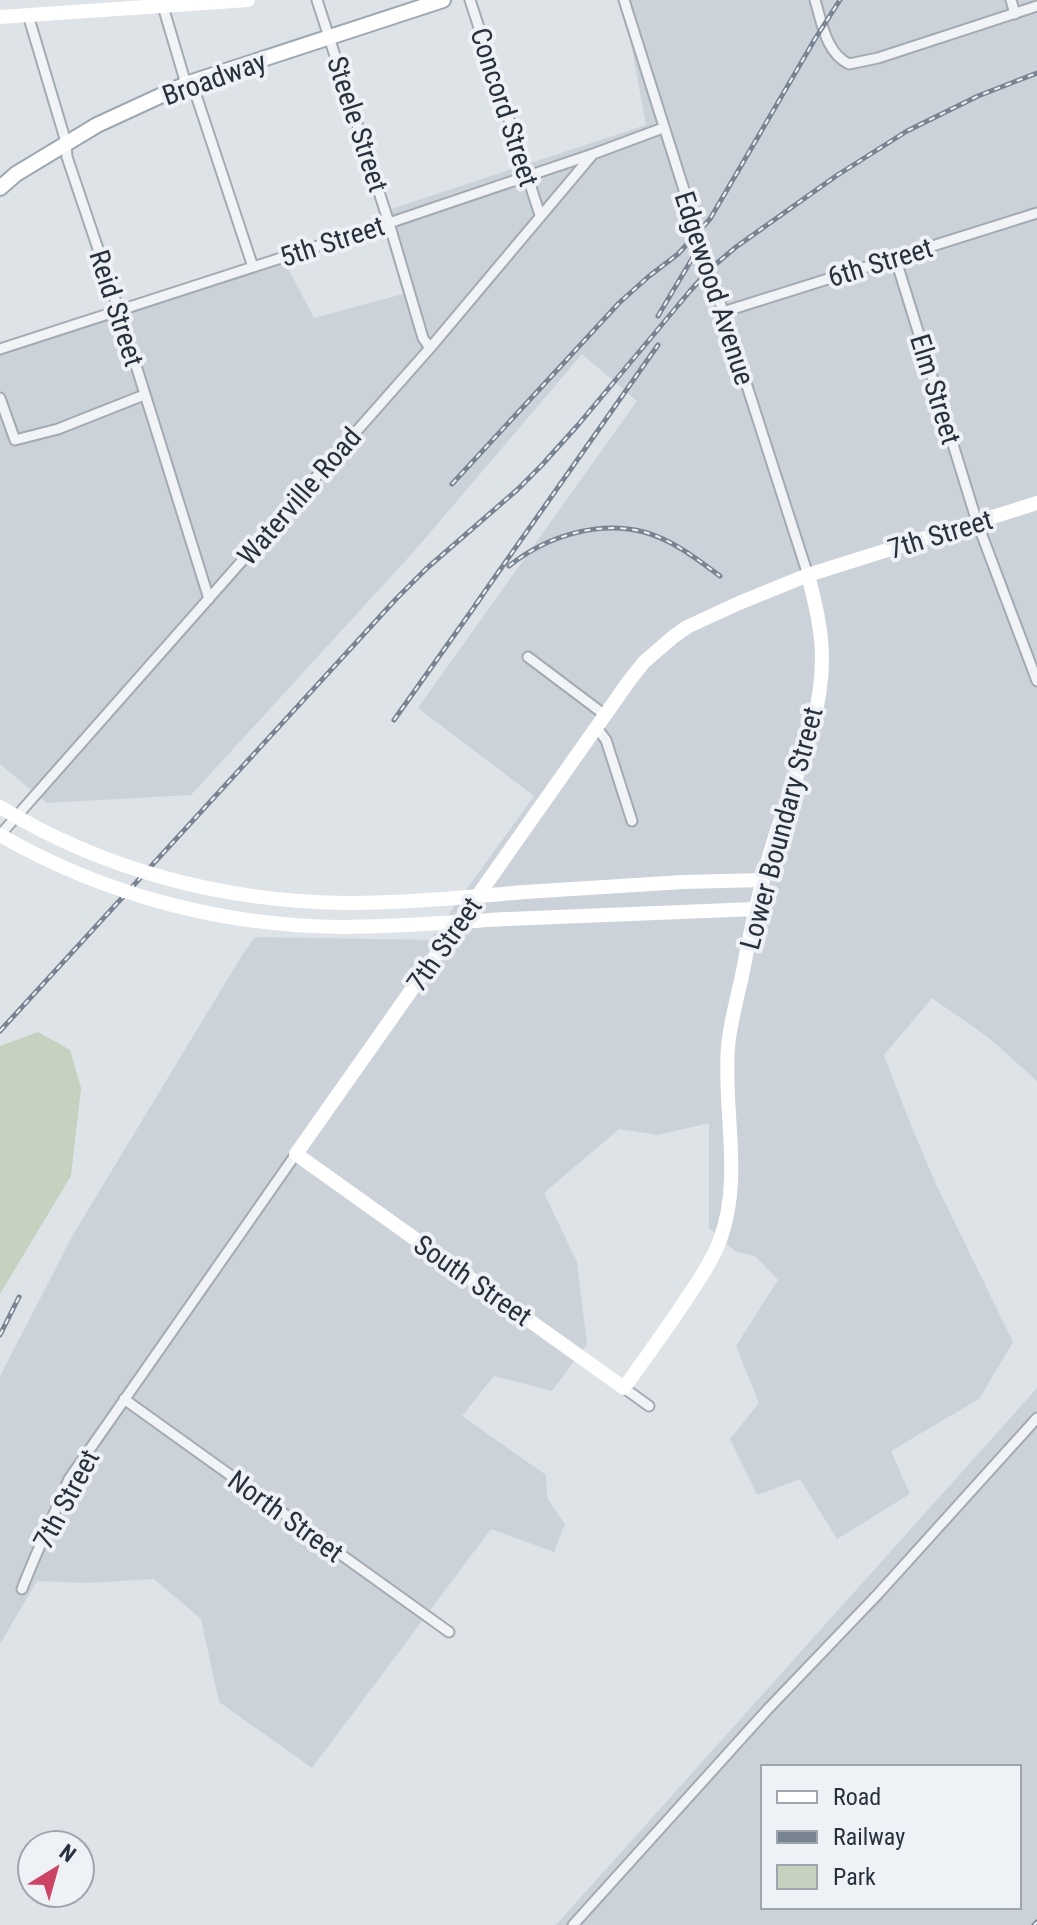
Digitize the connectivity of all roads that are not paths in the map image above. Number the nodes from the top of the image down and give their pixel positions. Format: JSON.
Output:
{"nodes":[{"id":1,"x":248,"y":0,"type":"edge"},
{"id":2,"x":317,"y":0,"type":"edge"},
{"id":3,"x":443,"y":0,"type":"edge"},
{"id":4,"x":470,"y":0,"type":"edge"},
{"id":5,"x":624,"y":0,"type":"edge"},
{"id":6,"x":815,"y":0,"type":"edge"},
{"id":7,"x":1011,"y":0,"type":"edge"},
{"id":8,"x":162,"y":3,"type":"edge"},
{"id":9,"x":413,"y":5,"type":"edge"},
{"id":10,"x":1037,"y":6,"type":"edge"},
{"id":11,"x":1015,"y":14,"type":"junction"},
{"id":12,"x":28,"y":15,"type":"junction"},
{"id":13,"x":0,"y":17,"type":"edge"},
{"id":14,"x":330,"y":37,"type":"junction"},
{"id":15,"x":189,"y":84,"type":"junction"},
{"id":16,"x":663,"y":128,"type":"junction"},
{"id":17,"x":66,"y":142,"type":"junction"},
{"id":18,"x":593,"y":154,"type":"junction"},
{"id":19,"x":16,"y":174,"type":"junction"},
{"id":20,"x":528,"y":176,"type":"junction"},
{"id":21,"x":0,"y":179,"type":"edge"},
{"id":22,"x":0,"y":188,"type":"edge"},
{"id":23,"x":1037,"y":213,"type":"edge"},
{"id":24,"x":540,"y":215,"type":"junction"},
{"id":25,"x":389,"y":223,"type":"junction"},
{"id":26,"x":895,"y":257,"type":"junction"},
{"id":27,"x":253,"y":267,"type":"junction"},
{"id":28,"x":119,"y":311,"type":"junction"},
{"id":29,"x":723,"y":312,"type":"junction"},
{"id":30,"x":430,"y":348,"type":"junction"},
{"id":31,"x":0,"y":349,"type":"edge"},
{"id":32,"x":144,"y":395,"type":"junction"},
{"id":33,"x":0,"y":398,"type":"edge"},
{"id":34,"x":1037,"y":503,"type":"edge"},
{"id":35,"x":977,"y":522,"type":"junction"},
{"id":36,"x":808,"y":575,"type":"junction"},
{"id":37,"x":209,"y":599,"type":"junction"},
{"id":38,"x":528,"y":657,"type":"dead end"},
{"id":39,"x":1037,"y":681,"type":"edge"},
{"id":40,"x":600,"y":721,"type":"junction"},
{"id":41,"x":0,"y":807,"type":"edge"},
{"id":42,"x":632,"y":821,"type":"dead end"},
{"id":43,"x":0,"y":835,"type":"edge"},
{"id":44,"x":763,"y":880,"type":"junction"},
{"id":45,"x":755,"y":909,"type":"junction"},
{"id":46,"x":296,"y":1154,"type":"junction"},
{"id":47,"x":624,"y":1388,"type":"junction"},
{"id":48,"x":124,"y":1399,"type":"junction"},
{"id":49,"x":649,"y":1406,"type":"dead end"},
{"id":50,"x":1037,"y":1418,"type":"edge"},
{"id":51,"x":22,"y":1589,"type":"dead end"},
{"id":52,"x":449,"y":1632,"type":"dead end"},
{"id":53,"x":573,"y":1925,"type":"edge"}],
"edges":[{"from":1,"to":8,"type":"street"},
{"from":2,"to":14,"type":"street","name":"Steele Street"},
{"from":3,"to":9,"type":"street","name":"Broadway"},
{"from":4,"to":20,"type":"street","name":"Concord Street"},
{"from":5,"to":16,"type":"street","name":"Edgewood Avenue"},
{"from":6,"to":11,"type":"street"},
{"from":7,"to":11,"type":"street"},
{"from":8,"to":12,"type":"street"},
{"from":8,"to":15,"type":"street"},
{"from":9,"to":14,"type":"street","name":"Broadway"},
{"from":10,"to":11,"type":"street"},
{"from":12,"to":13,"type":"street"},
{"from":12,"to":17,"type":"street","name":"Reid Street"},
{"from":14,"to":15,"type":"street","name":"Broadway"},
{"from":14,"to":25,"type":"street","name":"Steele Street"},
{"from":15,"to":17,"type":"street","name":"Broadway"},
{"from":15,"to":27,"type":"street"},
{"from":16,"to":18,"type":"street","name":"5th Street"},
{"from":16,"to":29,"type":"street","name":"Edgewood Avenue"},
{"from":17,"to":19,"type":"street","name":"Broadway"},
{"from":17,"to":28,"type":"street","name":"Reid Street"},
{"from":18,"to":20,"type":"street","name":"5th Street"},
{"from":18,"to":24,"type":"street","name":"Waterville Road"},
{"from":19,"to":21,"type":"street"},
{"from":19,"to":22,"type":"street","name":"Broadway"},
{"from":20,"to":24,"type":"street","name":"Concord Street"},
{"from":20,"to":25,"type":"street","name":"5th Street"},
{"from":23,"to":26,"type":"street","name":"6th Street"},
{"from":24,"to":30,"type":"street","name":"Waterville Road"},
{"from":25,"to":27,"type":"street","name":"5th Street"},
{"from":25,"to":30,"type":"street","name":"Steele Street"},
{"from":26,"to":29,"type":"street","name":"6th Street"},
{"from":26,"to":35,"type":"street","name":"Elm Street"},
{"from":27,"to":28,"type":"street","name":"5th Street"},
{"from":28,"to":31,"type":"street","name":"5th Street"},
{"from":28,"to":32,"type":"street","name":"Reid Street"},
{"from":29,"to":36,"type":"street","name":"Edgewood Avenue"},
{"from":30,"to":37,"type":"street","name":"Waterville Road"},
{"from":32,"to":33,"type":"street"},
{"from":32,"to":37,"type":"street","name":"Reid Street"},
{"from":34,"to":35,"type":"street","name":"7th Street"},
{"from":35,"to":36,"type":"street","name":"7th Street"},
{"from":35,"to":39,"type":"street","name":"Elm Street"},
{"from":36,"to":40,"type":"street","name":"7th Street"},
{"from":36,"to":44,"type":"street","name":"Lower Boundary Street"},
{"from":37,"to":43,"type":"street","name":"Waterville Road"},
{"from":38,"to":40,"type":"street"},
{"from":40,"to":42,"type":"street"},
{"from":40,"to":46,"type":"street","name":"7th Street"},
{"from":41,"to":44,"type":"street","bridge":true},
{"from":43,"to":45,"type":"street","bridge":true},
{"from":44,"to":45,"type":"street","name":"Lower Boundary Street"},
{"from":45,"to":47,"type":"street","name":"Lower Boundary Street"},
{"from":46,"to":47,"type":"street","name":"South Street"},
{"from":46,"to":48,"type":"street","name":"7th Street"},
{"from":47,"to":49,"type":"street","name":"South Street"},
{"from":48,"to":51,"type":"street","name":"7th Street"},
{"from":48,"to":52,"type":"street","name":"North Street"},
{"from":50,"to":53,"type":"street"}]}
